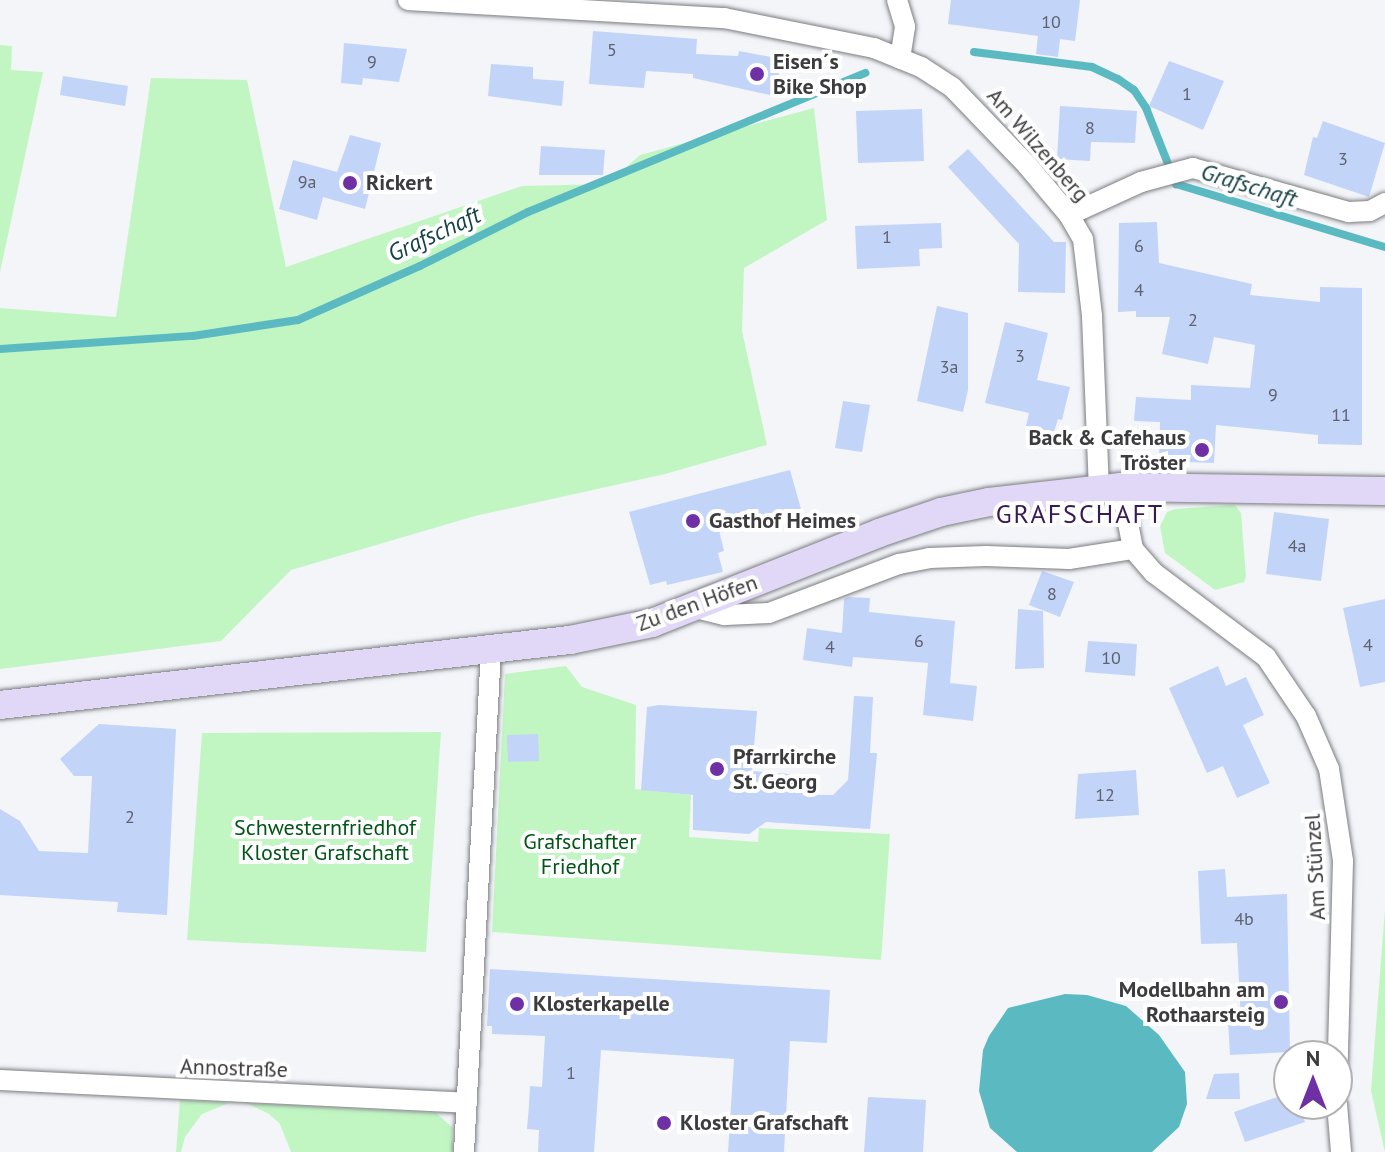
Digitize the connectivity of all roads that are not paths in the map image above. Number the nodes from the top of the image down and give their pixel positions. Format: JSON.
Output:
{"nodes":[{"id":1,"x":408,"y":0,"type":"edge"},
{"id":2,"x":897,"y":0,"type":"edge"},
{"id":3,"x":900,"y":59,"type":"junction"},
{"id":4,"x":1385,"y":203,"type":"edge"},
{"id":5,"x":1069,"y":215,"type":"junction"},
{"id":6,"x":1110,"y":487,"type":"junction"},
{"id":7,"x":1385,"y":491,"type":"edge"},
{"id":8,"x":1133,"y":549,"type":"junction"},
{"id":9,"x":696,"y":608,"type":"junction"},
{"id":10,"x":491,"y":651,"type":"junction"},
{"id":11,"x":0,"y":705,"type":"edge"},
{"id":12,"x":1338,"y":1040,"type":"edge"},
{"id":13,"x":0,"y":1080,"type":"edge"},
{"id":14,"x":466,"y":1103,"type":"junction"},
{"id":15,"x":1338,"y":1120,"type":"edge"},
{"id":16,"x":464,"y":1152,"type":"edge"},
{"id":17,"x":1341,"y":1152,"type":"edge"}],
"edges":[{"from":1,"to":3,"type":"street","name":"Am Wilzenberg"},
{"from":2,"to":3,"type":"street"},
{"from":3,"to":5,"type":"street","name":"Am Wilzenberg"},
{"from":4,"to":5,"type":"street"},
{"from":5,"to":6,"type":"street","name":"Am Wilzenberg"},
{"from":6,"to":7,"type":"street","name":"Zu den Höfen"},
{"from":6,"to":8,"type":"street"},
{"from":6,"to":9,"type":"street","name":"Zu den Höfen"},
{"from":8,"to":9,"type":"street"},
{"from":8,"to":12,"type":"street","name":"Am Stünzel"},
{"from":9,"to":10,"type":"street","name":"Zu den Höfen"},
{"from":10,"to":11,"type":"street","name":"Zu den Höfen"},
{"from":10,"to":14,"type":"street"},
{"from":13,"to":14,"type":"street","name":"Annostraße"},
{"from":14,"to":16,"type":"street"},
{"from":15,"to":17,"type":"street"}]}
